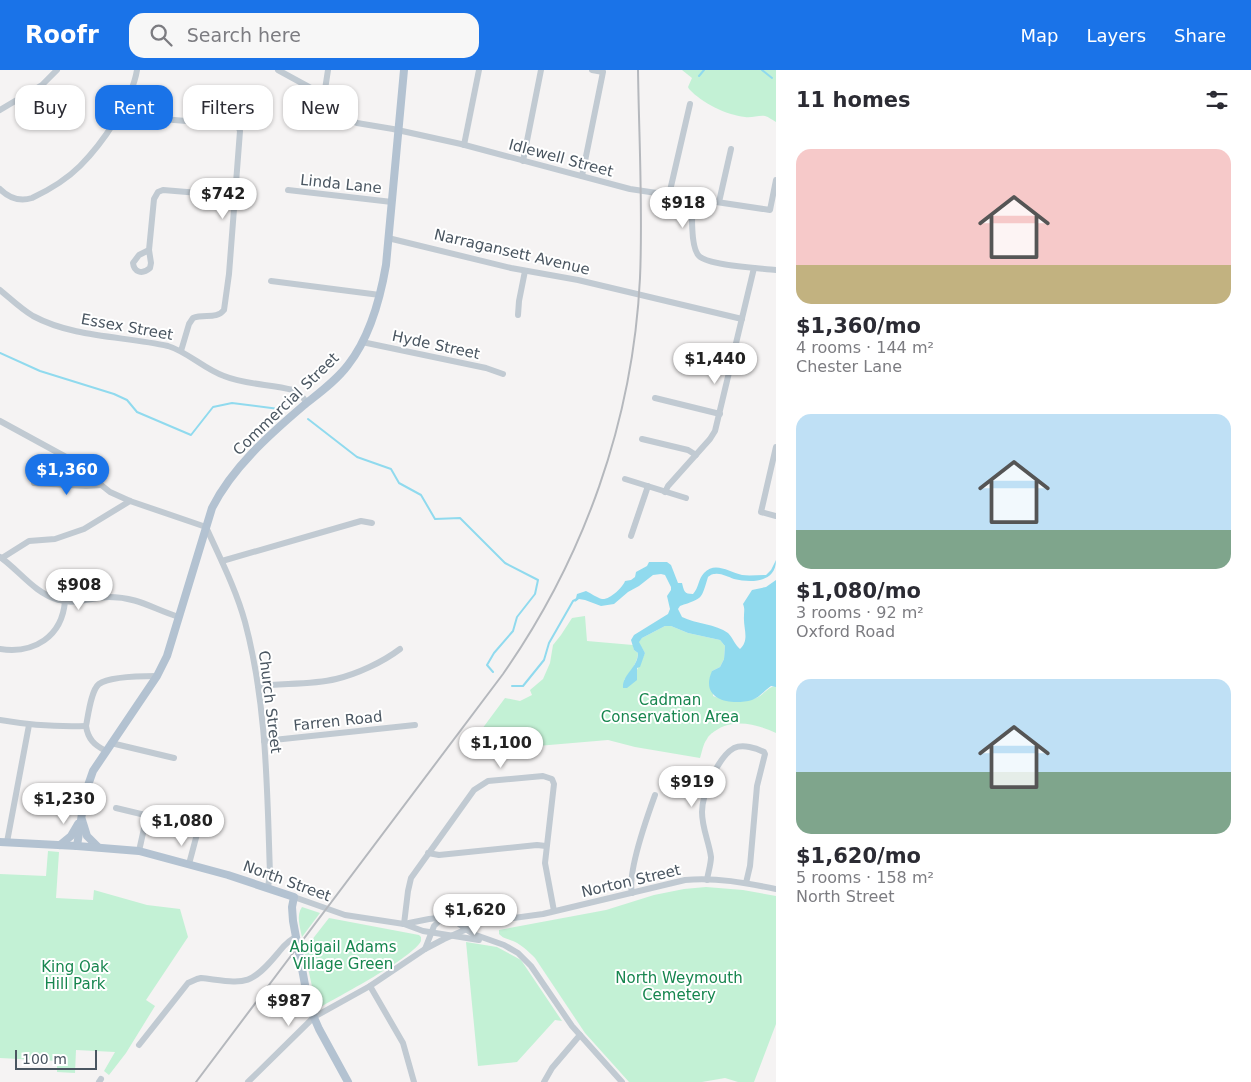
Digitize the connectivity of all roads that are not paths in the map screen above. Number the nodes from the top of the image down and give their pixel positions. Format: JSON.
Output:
{"nodes":[{"id":1,"x":57,"y":70,"type":"edge"},
{"id":2,"x":137,"y":70,"type":"edge"},
{"id":3,"x":278,"y":70,"type":"edge"},
{"id":4,"x":328,"y":70,"type":"edge"},
{"id":5,"x":404,"y":70,"type":"edge"},
{"id":6,"x":479,"y":70,"type":"edge"},
{"id":7,"x":541,"y":70,"type":"edge"},
{"id":8,"x":592,"y":70,"type":"edge"},
{"id":9,"x":305,"y":85,"type":"edge"},
{"id":10,"x":326,"y":85,"type":"edge"},
{"id":11,"x":690,"y":104,"type":"dead end"},
{"id":12,"x":0,"y":110,"type":"edge"},
{"id":13,"x":173,"y":120,"type":"edge"},
{"id":14,"x":358,"y":123,"type":"edge"},
{"id":15,"x":398,"y":130,"type":"junction"},
{"id":16,"x":464,"y":145,"type":"junction"},
{"id":17,"x":731,"y":149,"type":"dead end"},
{"id":18,"x":523,"y":161,"type":"junction"},
{"id":19,"x":582,"y":176,"type":"junction"},
{"id":20,"x":776,"y":180,"type":"edge"},
{"id":21,"x":0,"y":189,"type":"edge"},
{"id":22,"x":288,"y":190,"type":"dead end"},
{"id":23,"x":669,"y":195,"type":"junction"},
{"id":24,"x":236,"y":196,"type":"junction"},
{"id":25,"x":693,"y":198,"type":"junction"},
{"id":26,"x":392,"y":202,"type":"junction"},
{"id":27,"x":719,"y":202,"type":"junction"},
{"id":28,"x":388,"y":238,"type":"junction"},
{"id":29,"x":150,"y":250,"type":"dead end"},
{"id":30,"x":754,"y":268,"type":"junction"},
{"id":31,"x":776,"y":270,"type":"edge"},
{"id":32,"x":525,"y":271,"type":"junction"},
{"id":33,"x":271,"y":281,"type":"dead end"},
{"id":34,"x":0,"y":290,"type":"edge"},
{"id":35,"x":380,"y":295,"type":"junction"},
{"id":36,"x":518,"y":315,"type":"dead end"},
{"id":37,"x":742,"y":319,"type":"junction"},
{"id":38,"x":362,"y":342,"type":"junction"},
{"id":39,"x":181,"y":351,"type":"junction"},
{"id":40,"x":683,"y":356,"type":"dead end"},
{"id":41,"x":730,"y":368,"type":"junction"},
{"id":42,"x":503,"y":374,"type":"dead end"},
{"id":43,"x":655,"y":398,"type":"dead end"},
{"id":44,"x":307,"y":403,"type":"junction"},
{"id":45,"x":720,"y":414,"type":"junction"},
{"id":46,"x":0,"y":422,"type":"edge"},
{"id":47,"x":642,"y":439,"type":"dead end"},
{"id":48,"x":776,"y":447,"type":"edge"},
{"id":49,"x":696,"y":455,"type":"junction"},
{"id":50,"x":625,"y":479,"type":"dead end"},
{"id":51,"x":34,"y":483,"type":"dead end"},
{"id":52,"x":101,"y":486,"type":"junction"},
{"id":53,"x":648,"y":486,"type":"junction"},
{"id":54,"x":665,"y":492,"type":"junction"},
{"id":55,"x":686,"y":498,"type":"dead end"},
{"id":56,"x":130,"y":501,"type":"junction"},
{"id":57,"x":776,"y":516,"type":"edge"},
{"id":58,"x":372,"y":523,"type":"dead end"},
{"id":59,"x":206,"y":527,"type":"junction"},
{"id":60,"x":631,"y":536,"type":"dead end"},
{"id":61,"x":1,"y":557,"type":"edge"},
{"id":62,"x":222,"y":561,"type":"junction"},
{"id":63,"x":65,"y":602,"type":"junction"},
{"id":64,"x":179,"y":617,"type":"junction"},
{"id":65,"x":0,"y":649,"type":"edge"},
{"id":66,"x":400,"y":649,"type":"dead end"},
{"id":67,"x":157,"y":676,"type":"junction"},
{"id":68,"x":258,"y":686,"type":"junction"},
{"id":69,"x":0,"y":720,"type":"edge"},
{"id":70,"x":28,"y":725,"type":"junction"},
{"id":71,"x":415,"y":725,"type":"dead end"},
{"id":72,"x":86,"y":726,"type":"junction"},
{"id":73,"x":264,"y":741,"type":"junction"},
{"id":74,"x":111,"y":743,"type":"junction"},
{"id":75,"x":106,"y":751,"type":"junction"},
{"id":76,"x":174,"y":758,"type":"dead end"},
{"id":77,"x":655,"y":795,"type":"dead end"},
{"id":78,"x":116,"y":808,"type":"dead end"},
{"id":79,"x":147,"y":815,"type":"junction"},
{"id":80,"x":81,"y":818,"type":"junction"},
{"id":81,"x":4,"y":842,"type":"edge"},
{"id":82,"x":60,"y":845,"type":"junction"},
{"id":83,"x":76,"y":846,"type":"junction"},
{"id":84,"x":546,"y":846,"type":"junction"},
{"id":85,"x":98,"y":847,"type":"junction"},
{"id":86,"x":139,"y":851,"type":"junction"},
{"id":87,"x":428,"y":853,"type":"junction"},
{"id":88,"x":188,"y":864,"type":"junction"},
{"id":89,"x":707,"y":880,"type":"junction"},
{"id":90,"x":746,"y":883,"type":"junction"},
{"id":91,"x":268,"y":888,"type":"junction"},
{"id":92,"x":776,"y":889,"type":"edge"},
{"id":93,"x":632,"y":893,"type":"junction"},
{"id":94,"x":294,"y":897,"type":"junction"},
{"id":95,"x":554,"y":911,"type":"junction"},
{"id":96,"x":446,"y":917,"type":"junction"},
{"id":97,"x":493,"y":920,"type":"junction"},
{"id":98,"x":404,"y":924,"type":"junction"},
{"id":99,"x":465,"y":929,"type":"junction"},
{"id":100,"x":431,"y":933,"type":"junction"},
{"id":101,"x":453,"y":936,"type":"junction"},
{"id":102,"x":296,"y":937,"type":"junction"},
{"id":103,"x":492,"y":942,"type":"junction"},
{"id":104,"x":425,"y":949,"type":"junction"},
{"id":105,"x":370,"y":986,"type":"junction"},
{"id":106,"x":314,"y":1017,"type":"junction"},
{"id":107,"x":580,"y":1036,"type":"junction"},
{"id":108,"x":139,"y":1045,"type":"dead end"},
{"id":109,"x":248,"y":1082,"type":"edge"},
{"id":110,"x":348,"y":1082,"type":"edge"},
{"id":111,"x":414,"y":1082,"type":"edge"},
{"id":112,"x":544,"y":1082,"type":"edge"},
{"id":113,"x":622,"y":1082,"type":"edge"}],
"edges":[{"from":1,"to":12,"type":"street"},
{"from":2,"to":21,"type":"street"},
{"from":3,"to":9,"type":"street"},
{"from":4,"to":10,"type":"street"},
{"from":5,"to":15,"type":"main road","name":"Commercial Street"},
{"from":6,"to":16,"type":"street"},
{"from":7,"to":18,"type":"street"},
{"from":8,"to":19,"type":"street"},
{"from":11,"to":23,"type":"street"},
{"from":13,"to":24,"type":"street"},
{"from":14,"to":15,"type":"street","name":"Idlewell Street"},
{"from":15,"to":16,"type":"street","name":"Idlewell Street"},
{"from":15,"to":26,"type":"main road","name":"Commercial Street"},
{"from":16,"to":18,"type":"street","name":"Idlewell Street"},
{"from":17,"to":27,"type":"street"},
{"from":18,"to":19,"type":"street","name":"Idlewell Street"},
{"from":19,"to":23,"type":"street","name":"Idlewell Street"},
{"from":20,"to":27,"type":"street","name":"Idlewell Street"},
{"from":22,"to":26,"type":"street","name":"Linda Lane"},
{"from":23,"to":25,"type":"street","name":"Idlewell Street"},
{"from":24,"to":29,"type":"street"},
{"from":24,"to":39,"type":"street"},
{"from":25,"to":27,"type":"street","name":"Idlewell Street"},
{"from":25,"to":30,"type":"street"},
{"from":26,"to":28,"type":"main road","name":"Commercial Street"},
{"from":28,"to":32,"type":"street","name":"Narragansett Avenue"},
{"from":28,"to":35,"type":"main road","name":"Commercial Street"},
{"from":30,"to":31,"type":"street"},
{"from":30,"to":37,"type":"street"},
{"from":32,"to":36,"type":"street"},
{"from":32,"to":37,"type":"street","name":"Narragansett Avenue"},
{"from":33,"to":35,"type":"street"},
{"from":34,"to":39,"type":"street","name":"Essex Street"},
{"from":35,"to":38,"type":"main road","name":"Commercial Street"},
{"from":37,"to":41,"type":"street"},
{"from":38,"to":42,"type":"street","name":"Hyde Street"},
{"from":38,"to":44,"type":"main road","name":"Commercial Street"},
{"from":39,"to":44,"type":"street","name":"Essex Street"},
{"from":40,"to":41,"type":"street"},
{"from":41,"to":45,"type":"street"},
{"from":43,"to":45,"type":"street"},
{"from":44,"to":59,"type":"main road","name":"Commercial Street"},
{"from":45,"to":49,"type":"street"},
{"from":46,"to":52,"type":"street"},
{"from":47,"to":49,"type":"street"},
{"from":48,"to":57,"type":"street"},
{"from":49,"to":54,"type":"street"},
{"from":50,"to":53,"type":"street"},
{"from":51,"to":52,"type":"street"},
{"from":52,"to":56,"type":"street"},
{"from":53,"to":54,"type":"street"},
{"from":53,"to":60,"type":"street"},
{"from":54,"to":55,"type":"street"},
{"from":56,"to":59,"type":"street"},
{"from":56,"to":61,"type":"street"},
{"from":58,"to":62,"type":"street"},
{"from":59,"to":62,"type":"street","name":"Church Street"},
{"from":59,"to":64,"type":"main road","name":"Commercial Street"},
{"from":61,"to":63,"type":"street"},
{"from":62,"to":68,"type":"street","name":"Church Street"},
{"from":63,"to":64,"type":"street"},
{"from":63,"to":65,"type":"street"},
{"from":64,"to":67,"type":"main road","name":"Commercial Street"},
{"from":66,"to":68,"type":"street"},
{"from":67,"to":72,"type":"street"},
{"from":67,"to":74,"type":"main road","name":"Commercial Street"},
{"from":68,"to":73,"type":"street","name":"Church Street"},
{"from":69,"to":70,"type":"street"},
{"from":70,"to":72,"type":"street"},
{"from":70,"to":81,"type":"street"},
{"from":71,"to":73,"type":"street","name":"Farren Road"},
{"from":72,"to":75,"type":"street"},
{"from":73,"to":91,"type":"street","name":"Church Street"},
{"from":74,"to":75,"type":"main road","name":"Commercial Street"},
{"from":74,"to":76,"type":"street"},
{"from":75,"to":80,"type":"main road","name":"Commercial Street"},
{"from":77,"to":93,"type":"street"},
{"from":78,"to":79,"type":"street"},
{"from":79,"to":86,"type":"street"},
{"from":79,"to":88,"type":"street"},
{"from":80,"to":82,"type":"main road"},
{"from":80,"to":83,"type":"main road","name":"Commercial Street"},
{"from":80,"to":85,"type":"main road"},
{"from":81,"to":82,"type":"main road"},
{"from":82,"to":83,"type":"main road"},
{"from":83,"to":85,"type":"main road","name":"North Street"},
{"from":84,"to":87,"type":"street"},
{"from":84,"to":87,"type":"street"},
{"from":84,"to":95,"type":"street"},
{"from":85,"to":86,"type":"main road","name":"North Street"},
{"from":86,"to":88,"type":"main road","name":"North Street"},
{"from":87,"to":98,"type":"street"},
{"from":88,"to":91,"type":"main road","name":"North Street"},
{"from":89,"to":90,"type":"street","name":"Norton Street"},
{"from":89,"to":90,"type":"street"},
{"from":89,"to":93,"type":"street","name":"Norton Street"},
{"from":90,"to":92,"type":"street","name":"Norton Street"},
{"from":91,"to":94,"type":"main road","name":"North Street"},
{"from":93,"to":95,"type":"street","name":"Norton Street"},
{"from":94,"to":98,"type":"street","name":"North Street"},
{"from":94,"to":102,"type":"main road"},
{"from":95,"to":97,"type":"street","name":"Norton Street"},
{"from":96,"to":97,"type":"street","name":"Norton Street"},
{"from":96,"to":98,"type":"street","name":"North Street"},
{"from":96,"to":99,"type":"street","name":"North Street"},
{"from":96,"to":100,"type":"street"},
{"from":97,"to":99,"type":"street","name":"Norton Street"},
{"from":98,"to":100,"type":"street","name":"North Street"},
{"from":99,"to":101,"type":"street","name":"Norton Street"},
{"from":99,"to":103,"type":"street","name":"North Street"},
{"from":100,"to":101,"type":"street","name":"North Street"},
{"from":100,"to":104,"type":"street"},
{"from":101,"to":103,"type":"street","name":"North Street"},
{"from":101,"to":104,"type":"street","name":"Norton Street"},
{"from":102,"to":106,"type":"main road"},
{"from":102,"to":108,"type":"street"},
{"from":103,"to":107,"type":"street","name":"North Street"},
{"from":104,"to":105,"type":"street","name":"Norton Street"},
{"from":105,"to":106,"type":"street","name":"Norton Street"},
{"from":105,"to":111,"type":"street"},
{"from":106,"to":109,"type":"street","name":"Norton Street"},
{"from":106,"to":110,"type":"main road"},
{"from":107,"to":112,"type":"street"},
{"from":107,"to":113,"type":"street","name":"North Street"}]}
